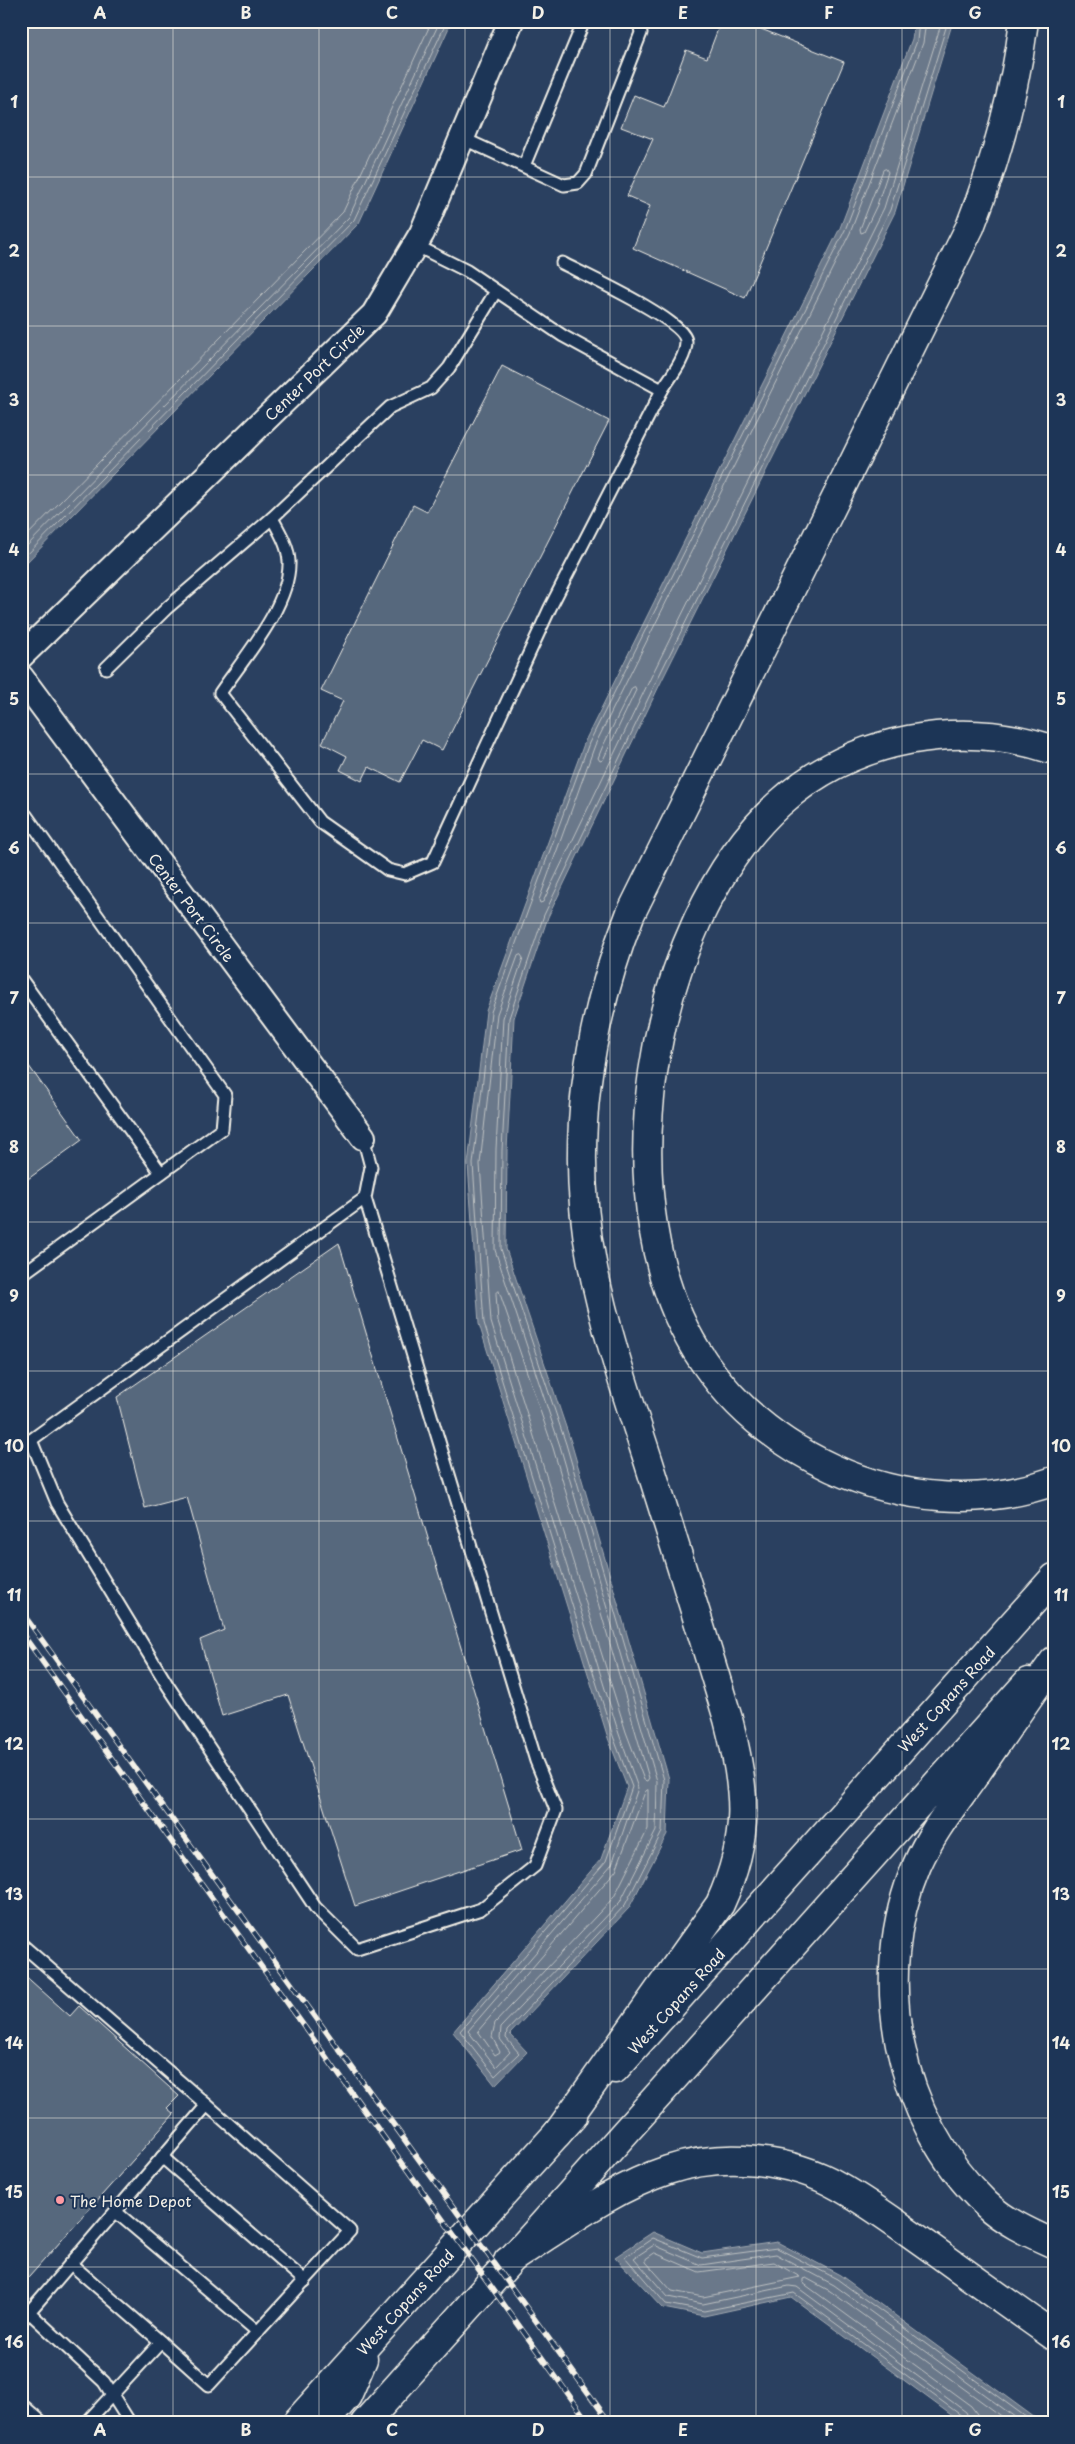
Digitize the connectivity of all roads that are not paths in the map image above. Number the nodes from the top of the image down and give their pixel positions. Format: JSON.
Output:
{"nodes":[{"id":1,"x":511,"y":21,"type":"edge"},
{"id":2,"x":584,"y":21,"type":"edge"},
{"id":3,"x":640,"y":21,"type":"edge"},
{"id":4,"x":1024,"y":21,"type":"edge"},
{"id":5,"x":462,"y":138,"type":"junction"},
{"id":6,"x":524,"y":166,"type":"junction"},
{"id":7,"x":415,"y":245,"type":"junction"},
{"id":8,"x":562,"y":263,"type":"dead end"},
{"id":9,"x":496,"y":291,"type":"junction"},
{"id":10,"x":662,"y":390,"type":"junction"},
{"id":11,"x":272,"y":518,"type":"junction"},
{"id":12,"x":21,"y":656,"type":"edge"},
{"id":13,"x":106,"y":668,"type":"dead end"},
{"id":14,"x":21,"y":677,"type":"edge"},
{"id":15,"x":1054,"y":750,"type":"edge"},
{"id":16,"x":21,"y":818,"type":"edge"},
{"id":17,"x":21,"y":979,"type":"edge"},
{"id":18,"x":363,"y":1137,"type":"joint"},
{"id":19,"x":161,"y":1173,"type":"junction"},
{"id":20,"x":365,"y":1198,"type":"junction"},
{"id":21,"x":21,"y":1276,"type":"edge"},
{"id":22,"x":1054,"y":1481,"type":"edge"},
{"id":23,"x":1054,"y":1578,"type":"edge"},
{"id":24,"x":1054,"y":1653,"type":"edge"},
{"id":25,"x":1054,"y":1661,"type":"edge"},
{"id":26,"x":21,"y":1944,"type":"edge"},
{"id":27,"x":207,"y":2106,"type":"junction"},
{"id":28,"x":557,"y":2134,"type":"junction"},
{"id":29,"x":162,"y":2157,"type":"junction"},
{"id":30,"x":116,"y":2212,"type":"junction"},
{"id":31,"x":1054,"y":2244,"type":"edge"},
{"id":32,"x":508,"y":2261,"type":"junction"},
{"id":33,"x":71,"y":2264,"type":"junction"},
{"id":34,"x":305,"y":2281,"type":"junction"},
{"id":35,"x":25,"y":2317,"type":"edge"},
{"id":36,"x":258,"y":2332,"type":"junction"},
{"id":37,"x":1054,"y":2336,"type":"edge"},
{"id":38,"x":161,"y":2342,"type":"junction"},
{"id":39,"x":369,"y":2342,"type":"junction"},
{"id":40,"x":112,"y":2394,"type":"junction"},
{"id":41,"x":21,"y":2404,"type":"edge"},
{"id":42,"x":43,"y":2423,"type":"edge"},
{"id":43,"x":86,"y":2423,"type":"edge"},
{"id":44,"x":130,"y":2423,"type":"edge"},
{"id":45,"x":296,"y":2423,"type":"edge"},
{"id":46,"x":324,"y":2423,"type":"edge"},
{"id":47,"x":365,"y":2423,"type":"edge"}],
"edges":[{"from":1,"to":5,"type":"street","name":"Center Port Circle"},
{"from":2,"to":6,"type":"lane"},
{"from":3,"to":6,"type":"lane"},
{"from":4,"to":28,"type":"main road"},
{"from":5,"to":6,"type":"lane"},
{"from":5,"to":7,"type":"street","name":"Center Port Circle"},
{"from":7,"to":9,"type":"lane"},
{"from":7,"to":12,"type":"street","name":"Center Port Circle"},
{"from":8,"to":10,"type":"lane"},
{"from":9,"to":10,"type":"lane"},
{"from":9,"to":11,"type":"lane"},
{"from":10,"to":11,"type":"lane"},
{"from":11,"to":13,"type":"lane"},
{"from":14,"to":18,"type":"street","name":"Center Port Circle"},
{"from":15,"to":22,"type":"main road"},
{"from":16,"to":19,"type":"lane"},
{"from":17,"to":19,"type":"lane"},
{"from":18,"to":20,"type":"lane"},
{"from":19,"to":21,"type":"lane"},
{"from":20,"to":20,"type":"lane"},
{"from":23,"to":28,"type":"main road","name":"West Copans Road"},
{"from":24,"to":32,"type":"main road"},
{"from":25,"to":31,"type":"main road"},
{"from":26,"to":27,"type":"lane"},
{"from":27,"to":29,"type":"lane"},
{"from":27,"to":34,"type":"lane"},
{"from":28,"to":39,"type":"main road","name":"West Copans Road"},
{"from":29,"to":30,"type":"lane"},
{"from":29,"to":34,"type":"lane"},
{"from":30,"to":33,"type":"lane"},
{"from":30,"to":36,"type":"lane"},
{"from":32,"to":37,"type":"main road"},
{"from":32,"to":47,"type":"main road"},
{"from":33,"to":35,"type":"lane"},
{"from":33,"to":38,"type":"lane"},
{"from":34,"to":36,"type":"lane"},
{"from":35,"to":40,"type":"lane"},
{"from":36,"to":38,"type":"lane"},
{"from":38,"to":40,"type":"lane"},
{"from":39,"to":45,"type":"main road","name":"West Copans Road"},
{"from":39,"to":46,"type":"main road"},
{"from":40,"to":43,"type":"lane"},
{"from":40,"to":44,"type":"lane"},
{"from":41,"to":42,"type":"lane"}]}
